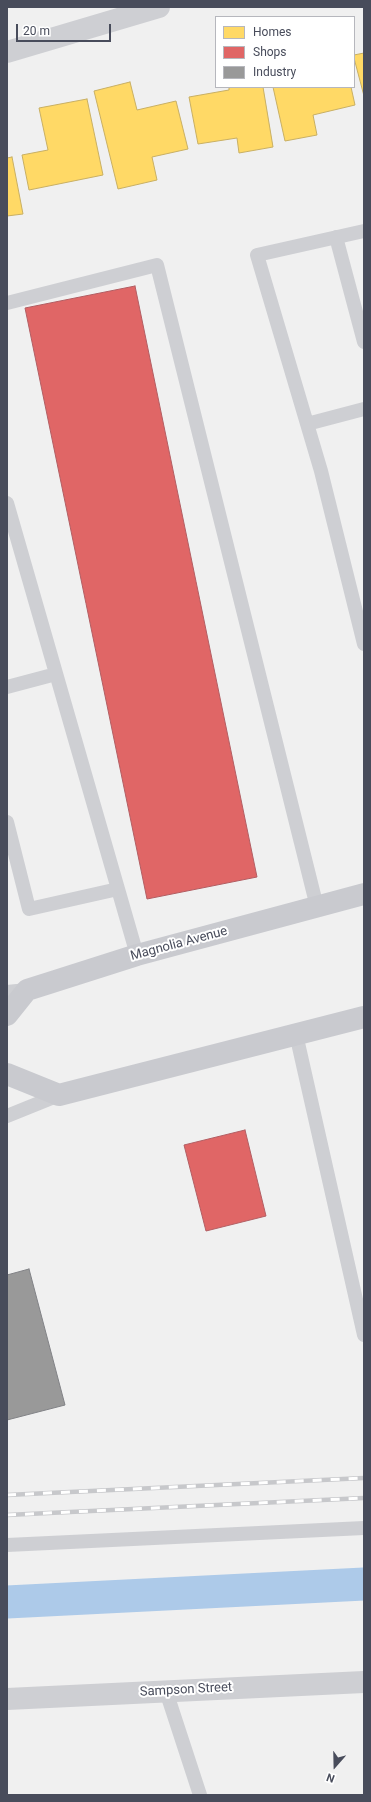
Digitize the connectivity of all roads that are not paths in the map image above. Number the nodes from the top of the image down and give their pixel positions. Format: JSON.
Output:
{"nodes":[{"id":1,"x":158,"y":7,"type":"edge"},
{"id":2,"x":7,"y":52,"type":"edge"},
{"id":3,"x":364,"y":231,"type":"edge"},
{"id":4,"x":336,"y":237,"type":"junction"},
{"id":5,"x":7,"y":303,"type":"edge"},
{"id":6,"x":364,"y":342,"type":"edge"},
{"id":7,"x":364,"y":409,"type":"edge"},
{"id":8,"x":307,"y":424,"type":"junction"},
{"id":9,"x":7,"y":503,"type":"edge"},
{"id":10,"x":364,"y":644,"type":"edge"},
{"id":11,"x":56,"y":674,"type":"junction"},
{"id":12,"x":7,"y":687,"type":"edge"},
{"id":13,"x":7,"y":822,"type":"edge"},
{"id":14,"x":118,"y":889,"type":"junction"},
{"id":15,"x":364,"y":894,"type":"edge"},
{"id":16,"x":317,"y":907,"type":"junction"},
{"id":17,"x":137,"y":955,"type":"junction"},
{"id":18,"x":17,"y":991,"type":"edge"},
{"id":19,"x":7,"y":1015,"type":"edge"},
{"id":20,"x":364,"y":1017,"type":"edge"},
{"id":21,"x":296,"y":1034,"type":"junction"},
{"id":22,"x":7,"y":1074,"type":"edge"},
{"id":23,"x":59,"y":1095,"type":"junction"},
{"id":24,"x":7,"y":1116,"type":"edge"},
{"id":25,"x":364,"y":1335,"type":"edge"},
{"id":26,"x":364,"y":1528,"type":"edge"},
{"id":27,"x":7,"y":1545,"type":"edge"},
{"id":28,"x":364,"y":1682,"type":"edge"},
{"id":29,"x":166,"y":1691,"type":"junction"},
{"id":30,"x":7,"y":1699,"type":"edge"},
{"id":31,"x":200,"y":1795,"type":"edge"}],
"edges":[{"from":1,"to":2,"type":"street"},
{"from":3,"to":4,"type":"lane"},
{"from":4,"to":6,"type":"lane"},
{"from":4,"to":8,"type":"lane"},
{"from":5,"to":16,"type":"lane"},
{"from":7,"to":8,"type":"lane"},
{"from":8,"to":10,"type":"lane"},
{"from":9,"to":11,"type":"lane"},
{"from":11,"to":12,"type":"lane"},
{"from":11,"to":14,"type":"lane"},
{"from":13,"to":14,"type":"lane"},
{"from":14,"to":17,"type":"lane"},
{"from":15,"to":16,"type":"main road","name":"Magnolia Avenue"},
{"from":16,"to":17,"type":"main road","name":"Magnolia Avenue"},
{"from":17,"to":18,"type":"main road","name":"Magnolia Avenue"},
{"from":18,"to":19,"type":"main road","name":"Magnolia Avenue"},
{"from":20,"to":21,"type":"main road"},
{"from":21,"to":23,"type":"main road"},
{"from":21,"to":25,"type":"lane"},
{"from":22,"to":23,"type":"main road"},
{"from":23,"to":24,"type":"lane"},
{"from":26,"to":27,"type":"lane"},
{"from":28,"to":29,"type":"street","name":"Sampson Street"},
{"from":29,"to":30,"type":"street","name":"Sampson Street"},
{"from":29,"to":31,"type":"lane"}]}
